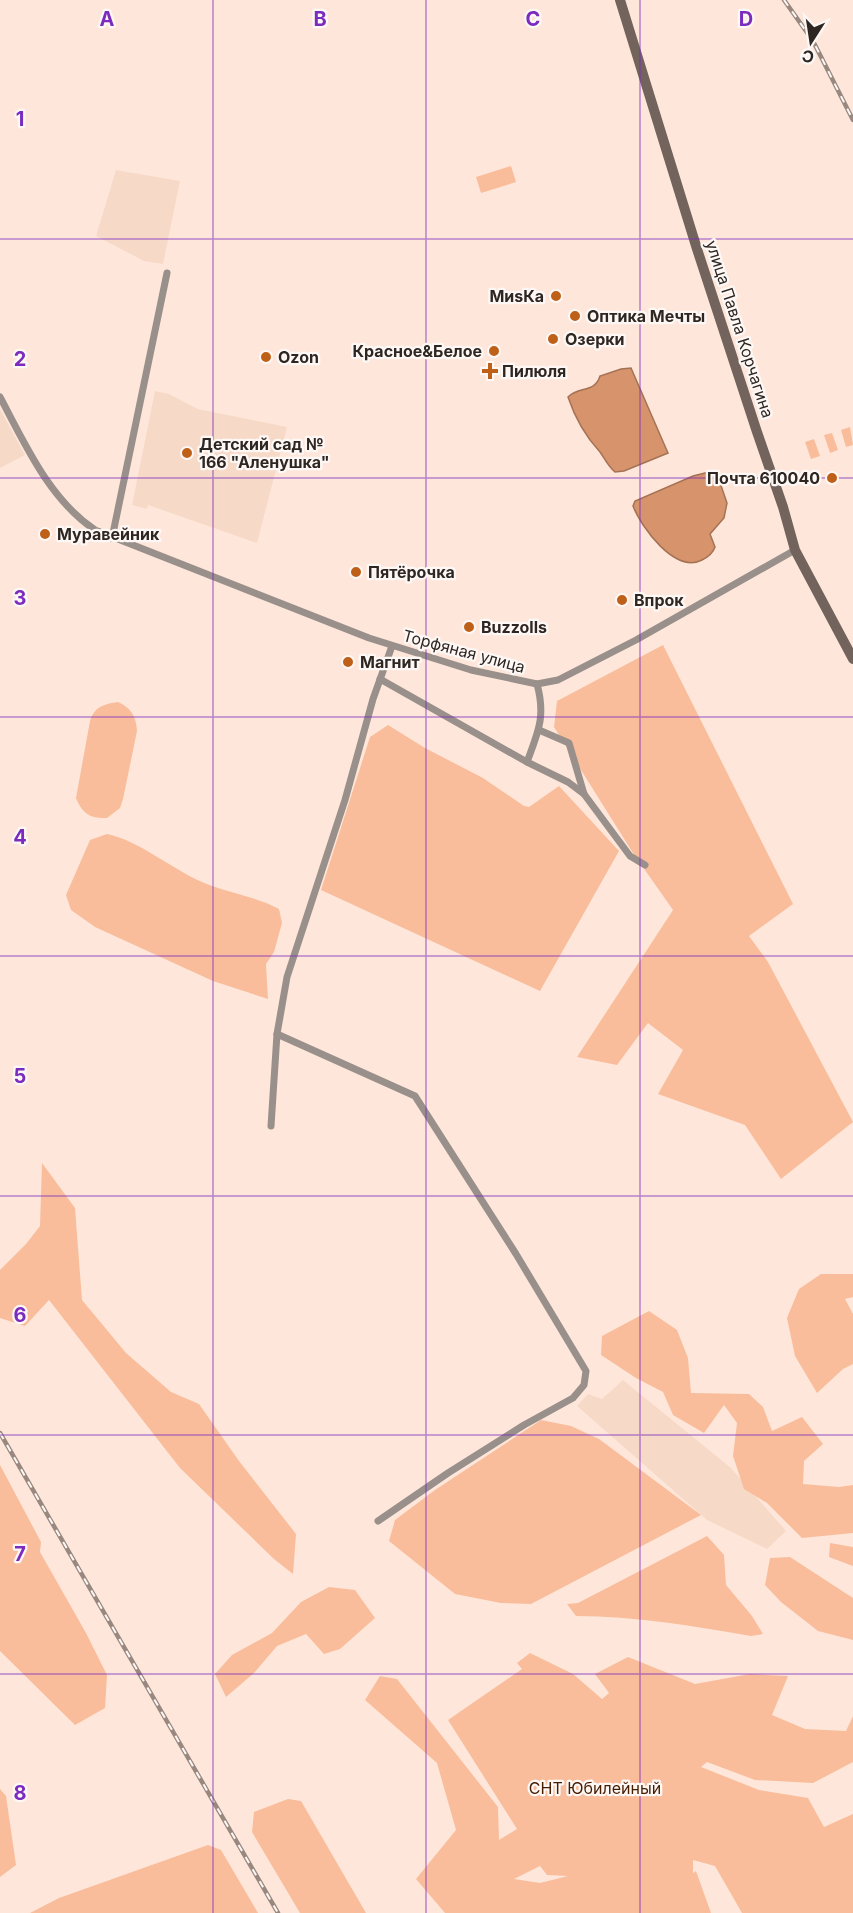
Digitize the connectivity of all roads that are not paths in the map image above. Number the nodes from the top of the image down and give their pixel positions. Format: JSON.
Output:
{"nodes":[{"id":1,"x":620,"y":0,"type":"edge"},
{"id":2,"x":167,"y":273,"type":"dead end"},
{"id":3,"x":0,"y":397,"type":"edge"},
{"id":4,"x":112,"y":538,"type":"junction"},
{"id":5,"x":795,"y":550,"type":"junction"},
{"id":6,"x":392,"y":646,"type":"junction"},
{"id":7,"x":853,"y":659,"type":"edge"},
{"id":8,"x":380,"y":679,"type":"junction"},
{"id":9,"x":537,"y":684,"type":"junction"},
{"id":10,"x":539,"y":730,"type":"junction"},
{"id":11,"x":527,"y":762,"type":"junction"},
{"id":12,"x":584,"y":794,"type":"junction"},
{"id":13,"x":645,"y":865,"type":"dead end"},
{"id":14,"x":277,"y":1034,"type":"junction"},
{"id":15,"x":271,"y":1126,"type":"dead end"},
{"id":16,"x":378,"y":1521,"type":"dead end"}],
"edges":[{"from":1,"to":5,"type":"main road","name":"улица Павла Корчагина"},
{"from":2,"to":4,"type":"street"},
{"from":3,"to":4,"type":"street","name":"Торфяная улица"},
{"from":4,"to":6,"type":"street","name":"Торфяная улица"},
{"from":5,"to":7,"type":"main road","name":"улица Павла Корчагина"},
{"from":5,"to":9,"type":"street","name":"Торфяная улица"},
{"from":6,"to":8,"type":"street"},
{"from":6,"to":9,"type":"street","name":"Торфяная улица"},
{"from":8,"to":11,"type":"street"},
{"from":8,"to":14,"type":"street"},
{"from":9,"to":10,"type":"street"},
{"from":10,"to":11,"type":"street"},
{"from":10,"to":12,"type":"street"},
{"from":11,"to":12,"type":"street"},
{"from":12,"to":13,"type":"street"},
{"from":14,"to":15,"type":"street"},
{"from":14,"to":16,"type":"street"}]}
